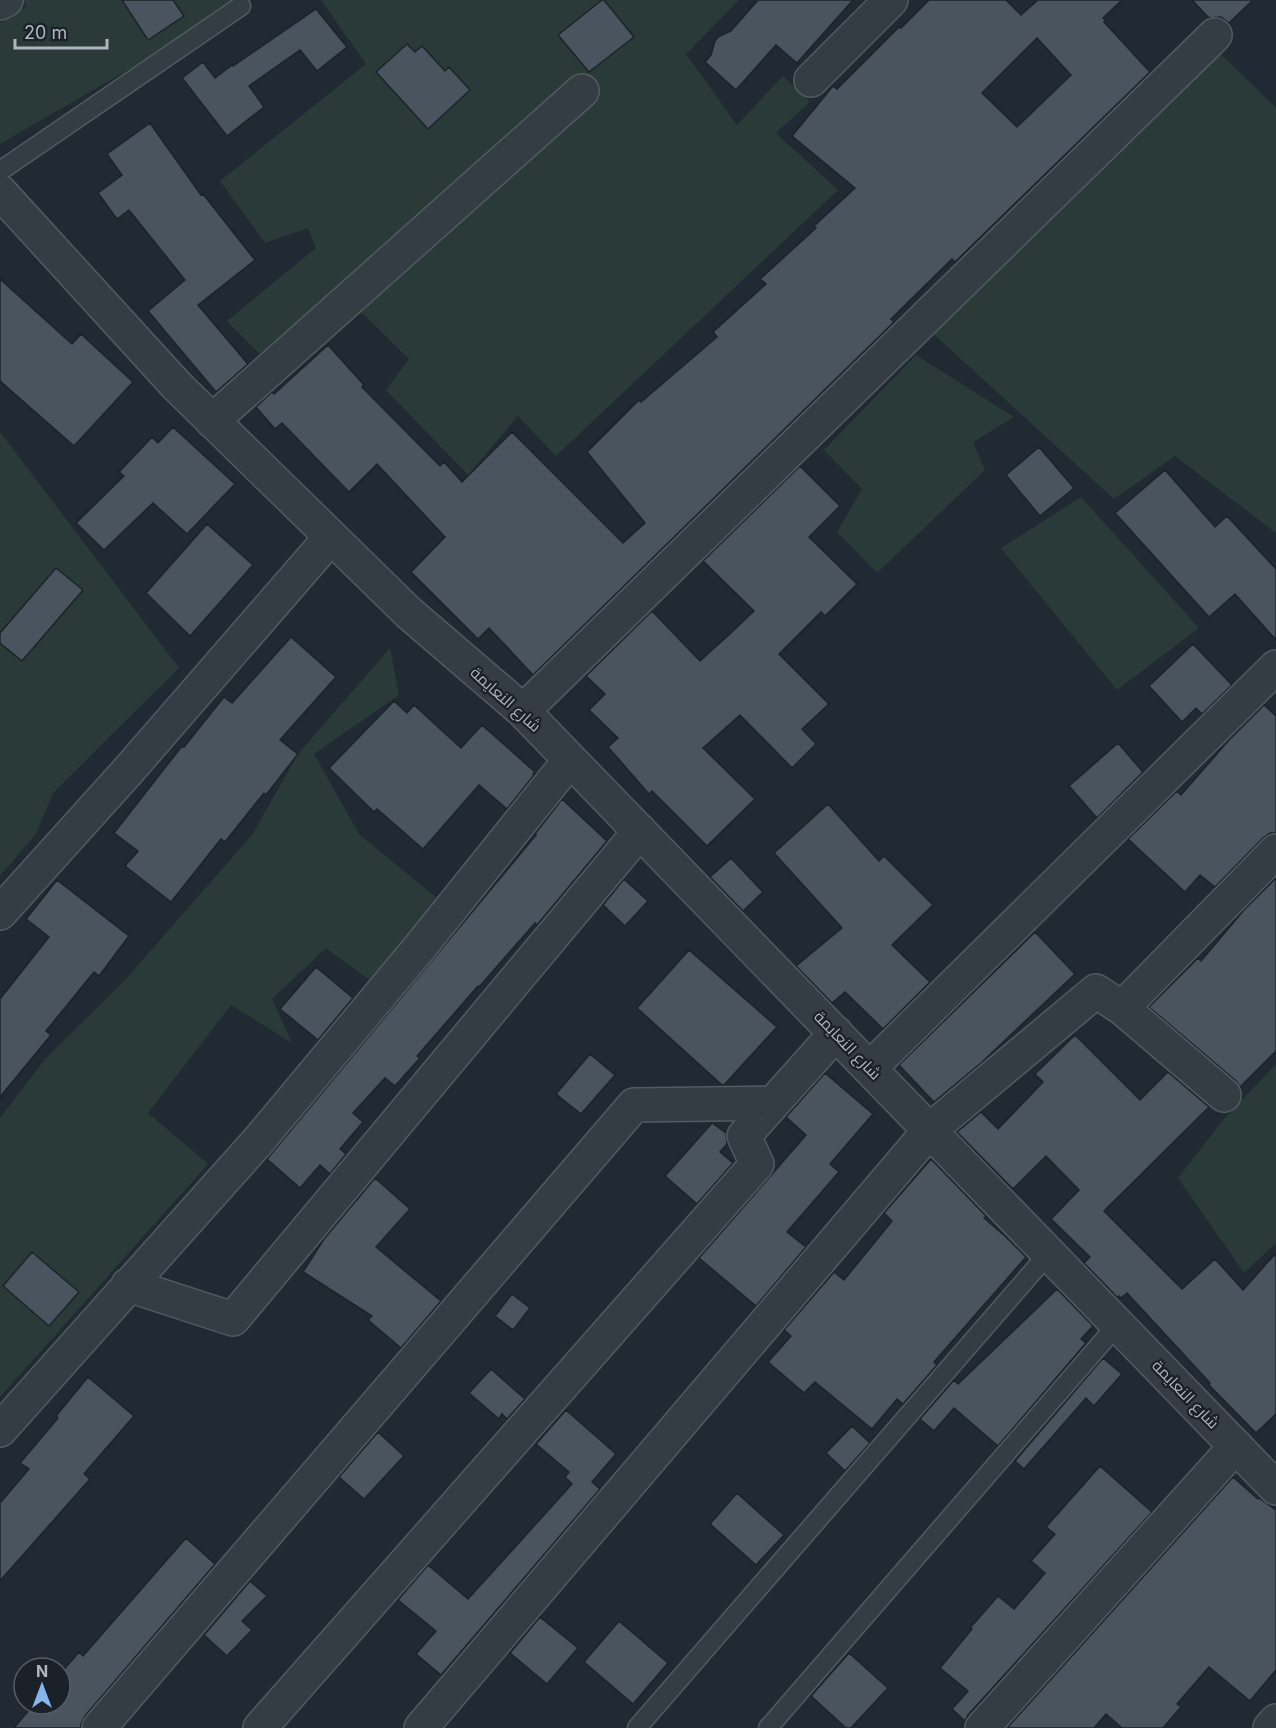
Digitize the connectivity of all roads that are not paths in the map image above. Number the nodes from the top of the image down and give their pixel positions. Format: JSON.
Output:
{"nodes":[{"id":1,"x":6,"y":0,"type":"edge"},
{"id":2,"x":891,"y":0,"type":"edge"},
{"id":3,"x":0,"y":3,"type":"edge"},
{"id":4,"x":241,"y":6,"type":"dead end"},
{"id":5,"x":1215,"y":35,"type":"dead end"},
{"id":6,"x":811,"y":80,"type":"dead end"},
{"id":7,"x":582,"y":91,"type":"dead end"},
{"id":8,"x":0,"y":171,"type":"edge"},
{"id":9,"x":0,"y":192,"type":"edge"},
{"id":10,"x":212,"y":421,"type":"junction"},
{"id":11,"x":331,"y":537,"type":"junction"},
{"id":12,"x":1271,"y":681,"type":"edge"},
{"id":13,"x":523,"y":711,"type":"junction"},
{"id":14,"x":570,"y":760,"type":"junction"},
{"id":15,"x":640,"y":831,"type":"junction"},
{"id":16,"x":1276,"y":851,"type":"edge"},
{"id":17,"x":0,"y":913,"type":"edge"},
{"id":18,"x":1122,"y":1008,"type":"junction"},
{"id":19,"x":836,"y":1033,"type":"junction"},
{"id":20,"x":870,"y":1068,"type":"junction"},
{"id":21,"x":1224,"y":1095,"type":"dead end"},
{"id":22,"x":773,"y":1103,"type":"junction"},
{"id":23,"x":930,"y":1130,"type":"junction"},
{"id":24,"x":1049,"y":1253,"type":"junction"},
{"id":25,"x":129,"y":1285,"type":"junction"},
{"id":26,"x":1118,"y":1324,"type":"junction"},
{"id":27,"x":0,"y":1430,"type":"edge"},
{"id":28,"x":1236,"y":1446,"type":"junction"},
{"id":29,"x":1276,"y":1488,"type":"edge"},
{"id":30,"x":1276,"y":1721,"type":"edge"},
{"id":31,"x":99,"y":1728,"type":"edge"},
{"id":32,"x":260,"y":1728,"type":"edge"},
{"id":33,"x":421,"y":1728,"type":"edge"},
{"id":34,"x":637,"y":1728,"type":"edge"},
{"id":35,"x":768,"y":1728,"type":"edge"},
{"id":36,"x":982,"y":1728,"type":"edge"},
{"id":37,"x":1270,"y":1728,"type":"edge"}],
"edges":[{"from":1,"to":3,"type":"street"},
{"from":2,"to":6,"type":"street"},
{"from":4,"to":8,"type":"lane"},
{"from":5,"to":13,"type":"street"},
{"from":7,"to":10,"type":"street"},
{"from":9,"to":10,"type":"street","name":"شارع النعايمة"},
{"from":10,"to":11,"type":"street","name":"شارع النعايمة"},
{"from":11,"to":13,"type":"street","name":"شارع النعايمة"},
{"from":11,"to":17,"type":"street"},
{"from":12,"to":20,"type":"street"},
{"from":13,"to":14,"type":"street","name":"شارع النعايمة"},
{"from":14,"to":15,"type":"street","name":"شارع النعايمة"},
{"from":14,"to":25,"type":"street"},
{"from":15,"to":19,"type":"street","name":"شارع النعايمة"},
{"from":15,"to":25,"type":"street"},
{"from":16,"to":18,"type":"street"},
{"from":18,"to":21,"type":"street"},
{"from":18,"to":23,"type":"street"},
{"from":19,"to":20,"type":"street","name":"شارع النعايمة"},
{"from":19,"to":22,"type":"street"},
{"from":20,"to":23,"type":"street","name":"شارع النعايمة"},
{"from":22,"to":31,"type":"street"},
{"from":22,"to":32,"type":"street"},
{"from":23,"to":24,"type":"street","name":"شارع النعايمة"},
{"from":23,"to":33,"type":"street"},
{"from":24,"to":26,"type":"street","name":"شارع النعايمة"},
{"from":24,"to":34,"type":"lane"},
{"from":25,"to":27,"type":"street"},
{"from":26,"to":28,"type":"street","name":"شارع النعايمة"},
{"from":26,"to":35,"type":"lane"},
{"from":28,"to":29,"type":"street","name":"شارع النعايمة"},
{"from":28,"to":36,"type":"street"},
{"from":30,"to":37,"type":"street"}]}
